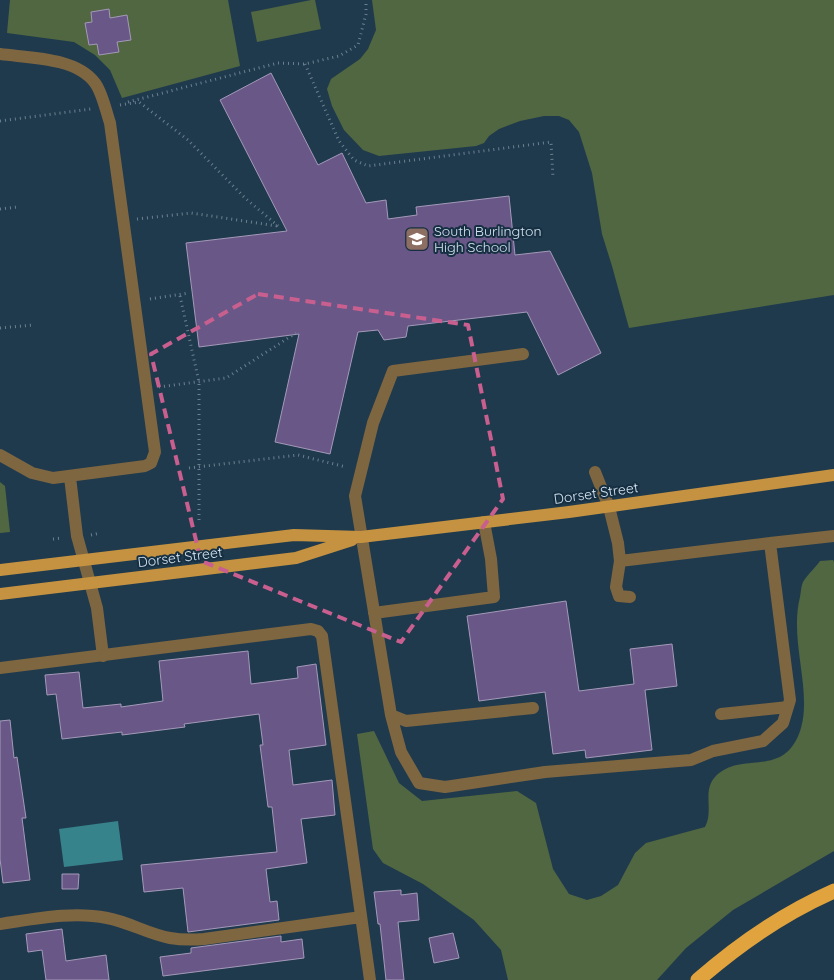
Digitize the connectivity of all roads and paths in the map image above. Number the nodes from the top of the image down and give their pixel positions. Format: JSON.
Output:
{"nodes":[{"id":1,"x":366,"y":0,"type":"edge"},
{"id":2,"x":0,"y":54,"type":"edge"},
{"id":3,"x":305,"y":64,"type":"junction"},
{"id":4,"x":110,"y":106,"type":"junction"},
{"id":5,"x":0,"y":121,"type":"edge"},
{"id":6,"x":553,"y":177,"type":"dead end"},
{"id":7,"x":18,"y":206,"type":"dead end"},
{"id":8,"x":0,"y":208,"type":"edge"},
{"id":9,"x":123,"y":222,"type":"junction"},
{"id":10,"x":189,"y":293,"type":"dead end"},
{"id":11,"x":180,"y":296,"type":"junction"},
{"id":12,"x":134,"y":301,"type":"junction"},
{"id":13,"x":33,"y":325,"type":"dead end"},
{"id":14,"x":0,"y":328,"type":"edge"},
{"id":15,"x":296,"y":333,"type":"dead end"},
{"id":16,"x":523,"y":354,"type":"dead end"},
{"id":17,"x":200,"y":382,"type":"junction"},
{"id":18,"x":146,"y":388,"type":"junction"},
{"id":19,"x":0,"y":455,"type":"edge"},
{"id":20,"x":199,"y":466,"type":"junction"},
{"id":21,"x":189,"y":468,"type":"dead end"},
{"id":22,"x":353,"y":469,"type":"dead end"},
{"id":23,"x":595,"y":472,"type":"dead end"},
{"id":24,"x":834,"y":475,"type":"edge"},
{"id":25,"x":70,"y":477,"type":"junction"},
{"id":26,"x":609,"y":507,"type":"junction"},
{"id":27,"x":199,"y":521,"type":"dead end"},
{"id":28,"x":484,"y":522,"type":"junction"},
{"id":29,"x":834,"y":536,"type":"edge"},
{"id":30,"x":361,"y":537,"type":"junction"},
{"id":31,"x":770,"y":543,"type":"junction"},
{"id":32,"x":83,"y":560,"type":"junction"},
{"id":33,"x":620,"y":562,"type":"junction"},
{"id":34,"x":0,"y":570,"type":"edge"},
{"id":35,"x":90,"y":583,"type":"junction"},
{"id":36,"x":0,"y":594,"type":"edge"},
{"id":37,"x":630,"y":597,"type":"dead end"},
{"id":38,"x":374,"y":613,"type":"junction"},
{"id":39,"x":103,"y":656,"type":"junction"},
{"id":40,"x":0,"y":668,"type":"edge"},
{"id":41,"x":788,"y":707,"type":"junction"},
{"id":42,"x":533,"y":708,"type":"dead end"},
{"id":43,"x":721,"y":714,"type":"dead end"},
{"id":44,"x":391,"y":715,"type":"junction"},
{"id":45,"x":834,"y":891,"type":"edge"},
{"id":46,"x":361,"y":917,"type":"junction"},
{"id":47,"x":0,"y":924,"type":"edge"},
{"id":48,"x":370,"y":980,"type":"edge"},
{"id":49,"x":698,"y":980,"type":"edge"}],
"edges":[{"from":1,"to":3,"type":"path"},
{"from":2,"to":4,"type":"lane"},
{"from":3,"to":4,"type":"path"},
{"from":3,"to":6,"type":"path"},
{"from":4,"to":5,"type":"path"},
{"from":4,"to":9,"type":"lane"},
{"from":4,"to":9,"type":"path"},
{"from":7,"to":8,"type":"path"},
{"from":9,"to":12,"type":"lane"},
{"from":10,"to":11,"type":"path"},
{"from":11,"to":12,"type":"path"},
{"from":11,"to":17,"type":"path"},
{"from":12,"to":18,"type":"lane"},
{"from":13,"to":14,"type":"path"},
{"from":15,"to":17,"type":"path"},
{"from":16,"to":30,"type":"lane"},
{"from":17,"to":18,"type":"path"},
{"from":17,"to":20,"type":"path"},
{"from":18,"to":25,"type":"lane"},
{"from":19,"to":25,"type":"lane"},
{"from":20,"to":21,"type":"path"},
{"from":20,"to":22,"type":"path"},
{"from":20,"to":27,"type":"path"},
{"from":23,"to":26,"type":"lane"},
{"from":24,"to":26,"type":"main road","name":"Dorset Street"},
{"from":25,"to":32,"type":"lane"},
{"from":26,"to":28,"type":"main road","name":"Dorset Street"},
{"from":26,"to":33,"type":"lane"},
{"from":28,"to":30,"type":"main road","name":"Dorset Street"},
{"from":28,"to":38,"type":"lane"},
{"from":29,"to":31,"type":"lane"},
{"from":30,"to":32,"type":"main road","name":"Dorset Street"},
{"from":30,"to":35,"type":"main road","name":"Dorset Street"},
{"from":30,"to":38,"type":"lane"},
{"from":31,"to":33,"type":"lane"},
{"from":31,"to":41,"type":"lane"},
{"from":32,"to":34,"type":"main road","name":"Dorset Street"},
{"from":32,"to":35,"type":"lane"},
{"from":33,"to":37,"type":"lane"},
{"from":35,"to":36,"type":"main road","name":"Dorset Street"},
{"from":35,"to":39,"type":"lane"},
{"from":38,"to":44,"type":"lane"},
{"from":39,"to":40,"type":"lane"},
{"from":39,"to":46,"type":"lane"},
{"from":41,"to":43,"type":"lane"},
{"from":41,"to":44,"type":"lane"},
{"from":42,"to":44,"type":"lane"},
{"from":45,"to":49,"type":"highway"},
{"from":46,"to":47,"type":"lane"},
{"from":46,"to":48,"type":"lane"}]}
